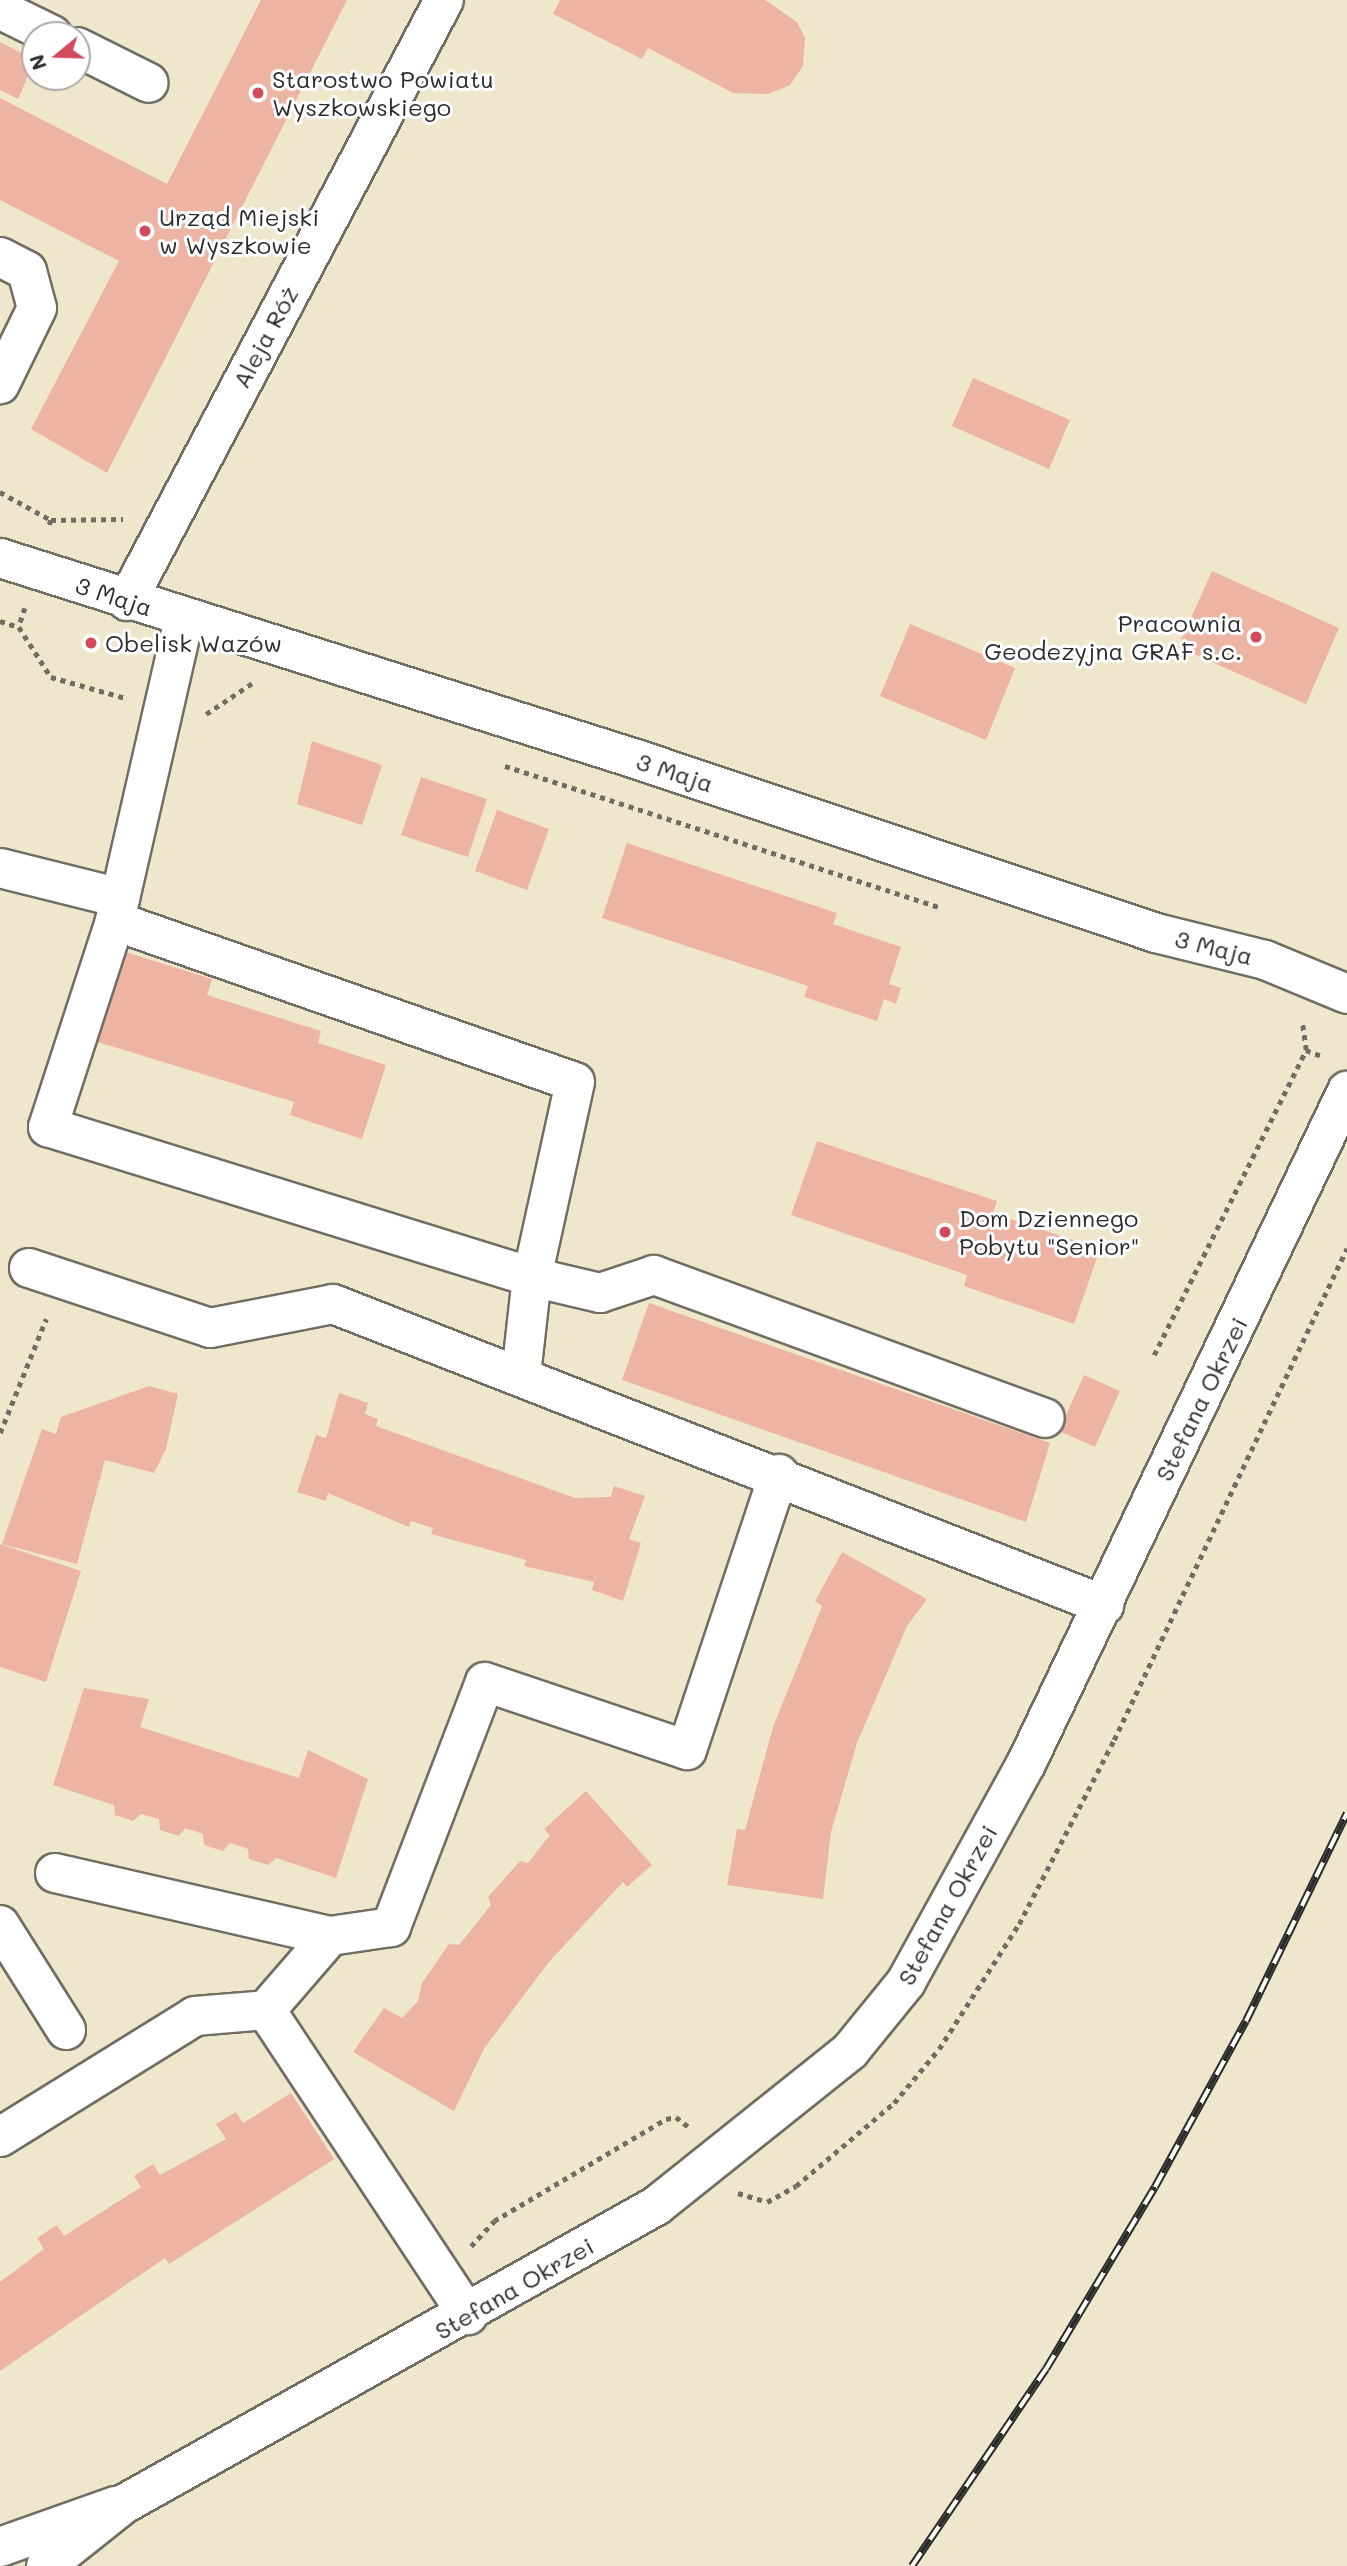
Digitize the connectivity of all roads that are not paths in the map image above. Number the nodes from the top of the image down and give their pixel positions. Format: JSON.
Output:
{"nodes":[{"id":1,"x":444,"y":0,"type":"edge"},
{"id":2,"x":3,"y":7,"type":"edge"},
{"id":3,"x":28,"y":21,"type":"edge"},
{"id":4,"x":91,"y":54,"type":"edge"},
{"id":5,"x":149,"y":83,"type":"dead end"},
{"id":6,"x":0,"y":257,"type":"edge"},
{"id":7,"x":0,"y":384,"type":"edge"},
{"id":8,"x":0,"y":558,"type":"edge"},
{"id":9,"x":127,"y":601,"type":"junction"},
{"id":10,"x":184,"y":619,"type":"junction"},
{"id":11,"x":0,"y":868,"type":"edge"},
{"id":12,"x":117,"y":909,"type":"junction"},
{"id":13,"x":1347,"y":994,"type":"edge"},
{"id":14,"x":1347,"y":1091,"type":"edge"},
{"id":15,"x":46,"y":1274,"type":"road end"},
{"id":16,"x":531,"y":1277,"type":"junction"},
{"id":17,"x":521,"y":1376,"type":"junction"},
{"id":18,"x":1045,"y":1418,"type":"dead end"},
{"id":19,"x":779,"y":1474,"type":"junction"},
{"id":20,"x":1104,"y":1605,"type":"junction"},
{"id":21,"x":55,"y":1873,"type":"dead end"},
{"id":22,"x":0,"y":1925,"type":"edge"},
{"id":23,"x":330,"y":1936,"type":"junction"},
{"id":24,"x":266,"y":2010,"type":"junction"},
{"id":25,"x":65,"y":2031,"type":"dead end"},
{"id":26,"x":0,"y":2137,"type":"edge"},
{"id":27,"x":468,"y":2315,"type":"junction"},
{"id":28,"x":124,"y":2504,"type":"junction"},
{"id":29,"x":0,"y":2547,"type":"edge"},
{"id":30,"x":46,"y":2566,"type":"edge"}],
"edges":[{"from":1,"to":9,"type":"street","name":"Aleja Róż"},
{"from":2,"to":3,"type":"street"},
{"from":4,"to":5,"type":"street"},
{"from":6,"to":7,"type":"street"},
{"from":8,"to":9,"type":"street","name":"3 Maja"},
{"from":9,"to":10,"type":"street","name":"3 Maja"},
{"from":10,"to":12,"type":"street"},
{"from":10,"to":13,"type":"street","name":"3 Maja"},
{"from":11,"to":12,"type":"street"},
{"from":12,"to":16,"type":"street"},
{"from":12,"to":16,"type":"street"},
{"from":14,"to":20,"type":"street","name":"Stefana Okrzei"},
{"from":15,"to":17,"type":"street"},
{"from":16,"to":17,"type":"street"},
{"from":16,"to":18,"type":"street"},
{"from":17,"to":19,"type":"street"},
{"from":19,"to":20,"type":"street"},
{"from":19,"to":23,"type":"street"},
{"from":20,"to":27,"type":"street","name":"Stefana Okrzei"},
{"from":21,"to":23,"type":"street"},
{"from":22,"to":25,"type":"street"},
{"from":23,"to":24,"type":"street"},
{"from":24,"to":26,"type":"street"},
{"from":24,"to":27,"type":"street"},
{"from":27,"to":28,"type":"street","name":"Stefana Okrzei"},
{"from":28,"to":29,"type":"street","name":"Stefana Okrzei"},
{"from":28,"to":30,"type":"street","name":"Stefana Okrzei"}]}
